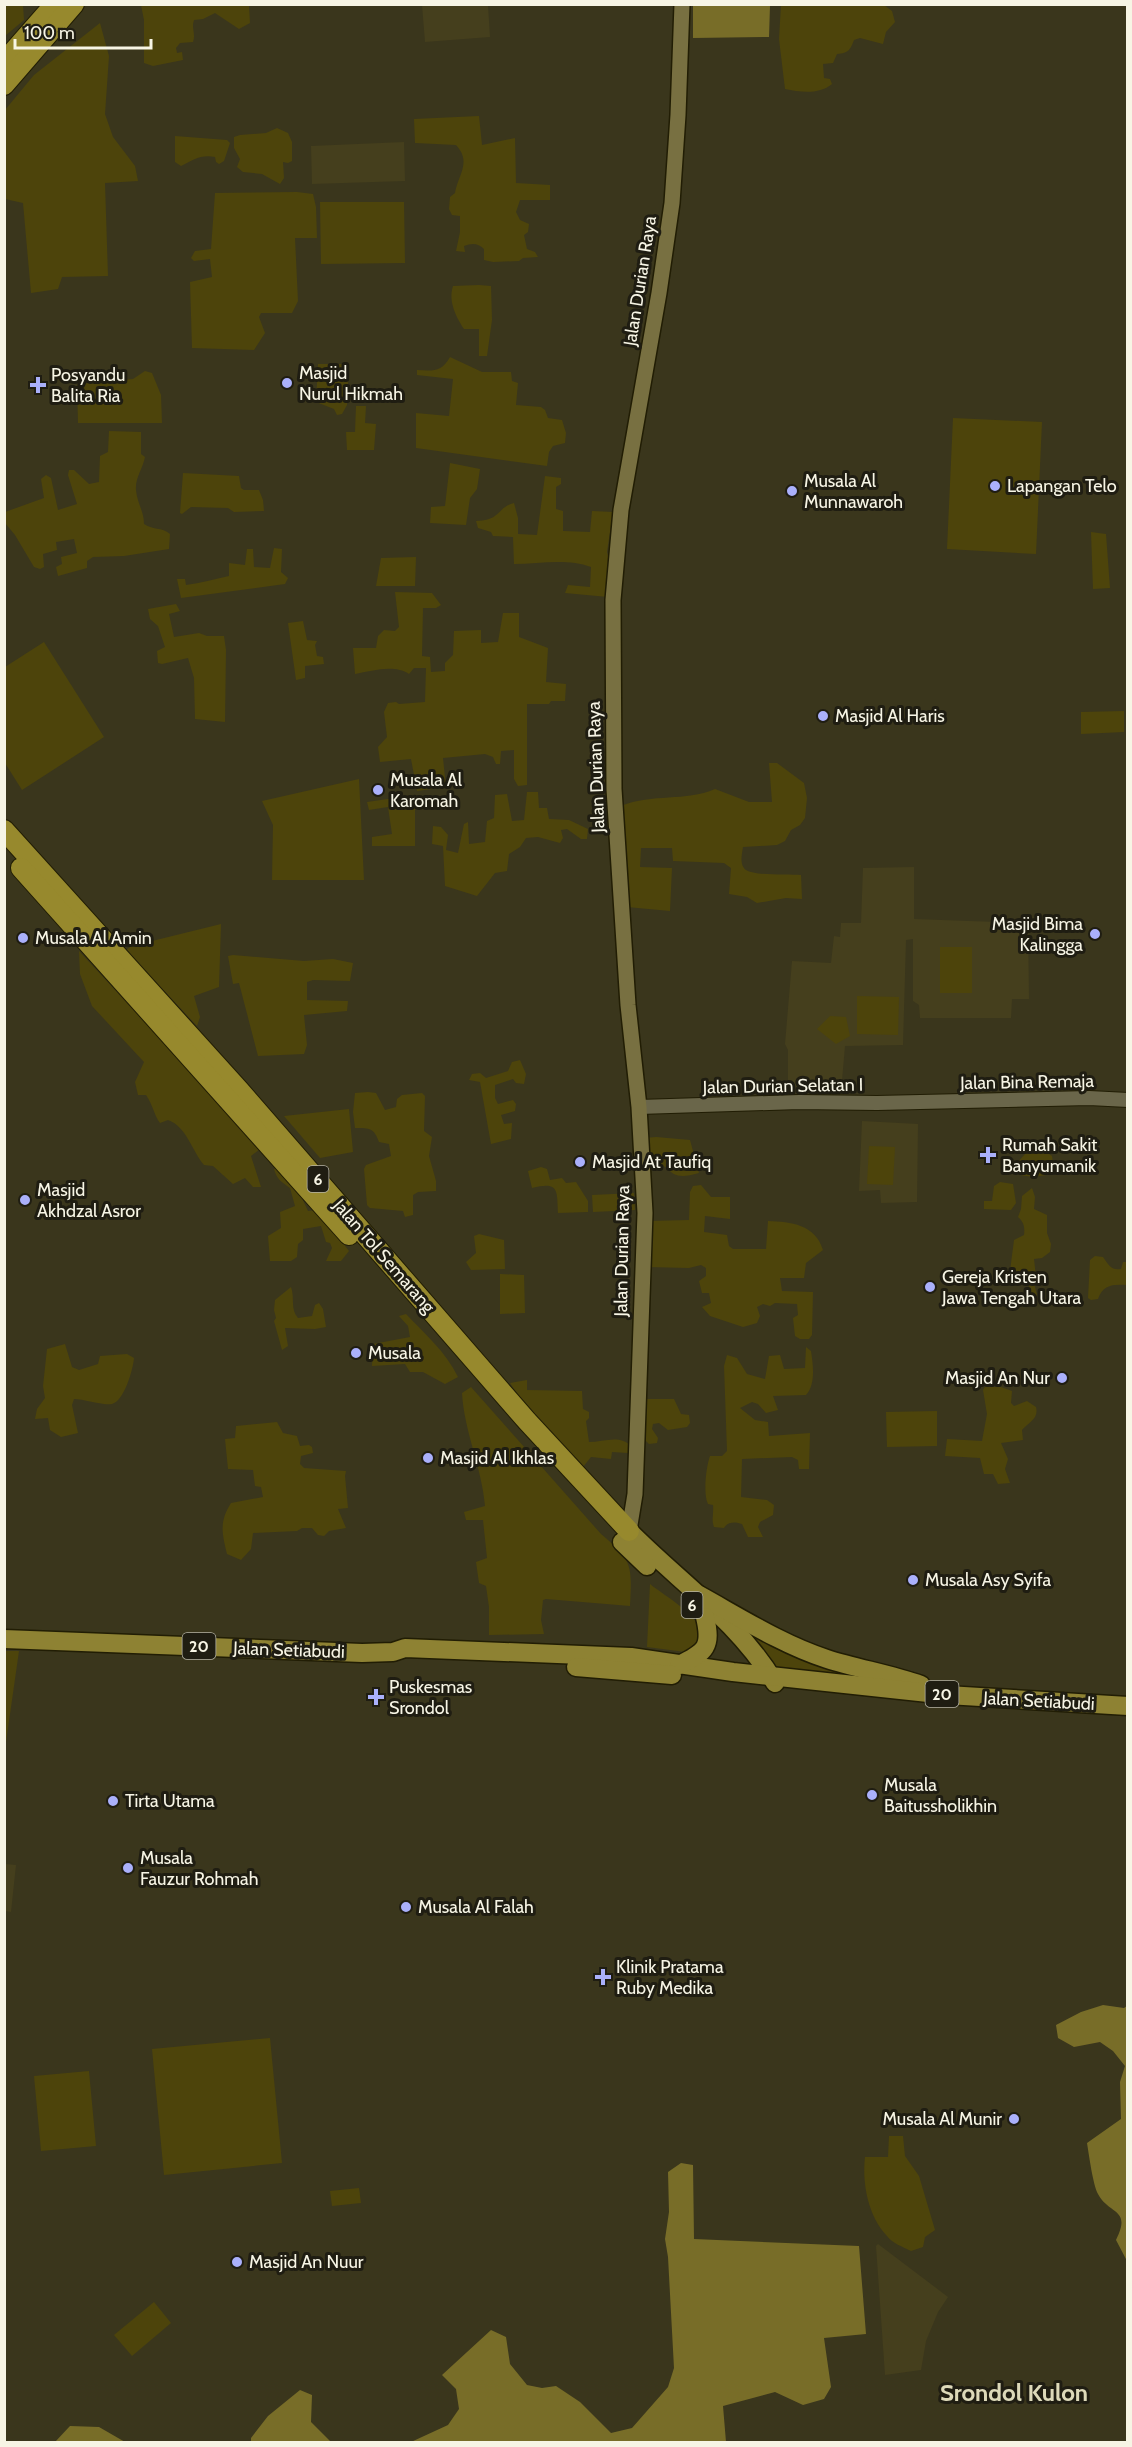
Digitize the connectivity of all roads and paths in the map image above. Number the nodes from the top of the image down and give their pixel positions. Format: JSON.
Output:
{"nodes":[{"id":1,"x":54,"y":4,"type":"edge"},
{"id":2,"x":74,"y":4,"type":"edge"},
{"id":3,"x":682,"y":4,"type":"edge"},
{"id":4,"x":4,"y":62,"type":"edge"},
{"id":5,"x":4,"y":85,"type":"edge"},
{"id":6,"x":4,"y":830,"type":"edge"},
{"id":7,"x":4,"y":849,"type":"edge"},
{"id":8,"x":1128,"y":1100,"type":"edge"},
{"id":9,"x":927,"y":1101,"type":"joint"},
{"id":10,"x":639,"y":1107,"type":"junction"},
{"id":11,"x":625,"y":1536,"type":"junction"},
{"id":12,"x":699,"y":1594,"type":"junction"},
{"id":13,"x":705,"y":1617,"type":"junction"},
{"id":14,"x":4,"y":1640,"type":"edge"},
{"id":15,"x":393,"y":1652,"type":"junction"},
{"id":16,"x":679,"y":1665,"type":"junction"},
{"id":17,"x":769,"y":1681,"type":"junction"},
{"id":18,"x":946,"y":1695,"type":"junction"},
{"id":19,"x":1128,"y":1706,"type":"edge"},
{"id":20,"x":1128,"y":1717,"type":"edge"}],
"edges":[{"from":1,"to":4,"type":"highway"},
{"from":2,"to":5,"type":"highway"},
{"from":3,"to":10,"type":"main road","name":"Jalan Durian Raya"},
{"from":6,"to":11,"type":"highway","name":"Jalan Tol Semarang","number":"6"},
{"from":7,"to":11,"type":"highway","name":"Jalan Tol Semarang","number":"6"},
{"from":8,"to":9,"type":"street","name":"Jalan Bina Remaja"},
{"from":9,"to":10,"type":"street","name":"Jalan Durian Selatan I"},
{"from":10,"to":11,"type":"main road","name":"Jalan Durian Raya"},
{"from":11,"to":12,"type":"highway","name":"Jalan Tol Semarang","number":"6"},
{"from":11,"to":13,"type":"highway","name":"Jalan Tol Semarang","number":"6"},
{"from":12,"to":17,"type":"highway","name":"Jalan Tol Semarang"},
{"from":12,"to":18,"type":"highway"},
{"from":13,"to":16,"type":"highway"},
{"from":13,"to":17,"type":"highway","name":"Jalan Tol Semarang","number":"6"},
{"from":14,"to":15,"type":"highway","name":"Jalan Setiabudi","number":"20"},
{"from":15,"to":16,"type":"highway","name":"Jalan Setiabudi","number":"20"},
{"from":15,"to":17,"type":"highway","name":"Jalan Setiabudi","number":"20"},
{"from":16,"to":17,"type":"highway","name":"Jalan Setiabudi","number":"20"},
{"from":17,"to":18,"type":"highway","name":"Jalan Setiabudi","number":"20"},
{"from":17,"to":20,"type":"highway","name":"Jalan Setiabudi","number":"20"},
{"from":18,"to":19,"type":"highway","name":"Jalan Setiabudi","number":"20"}]}
